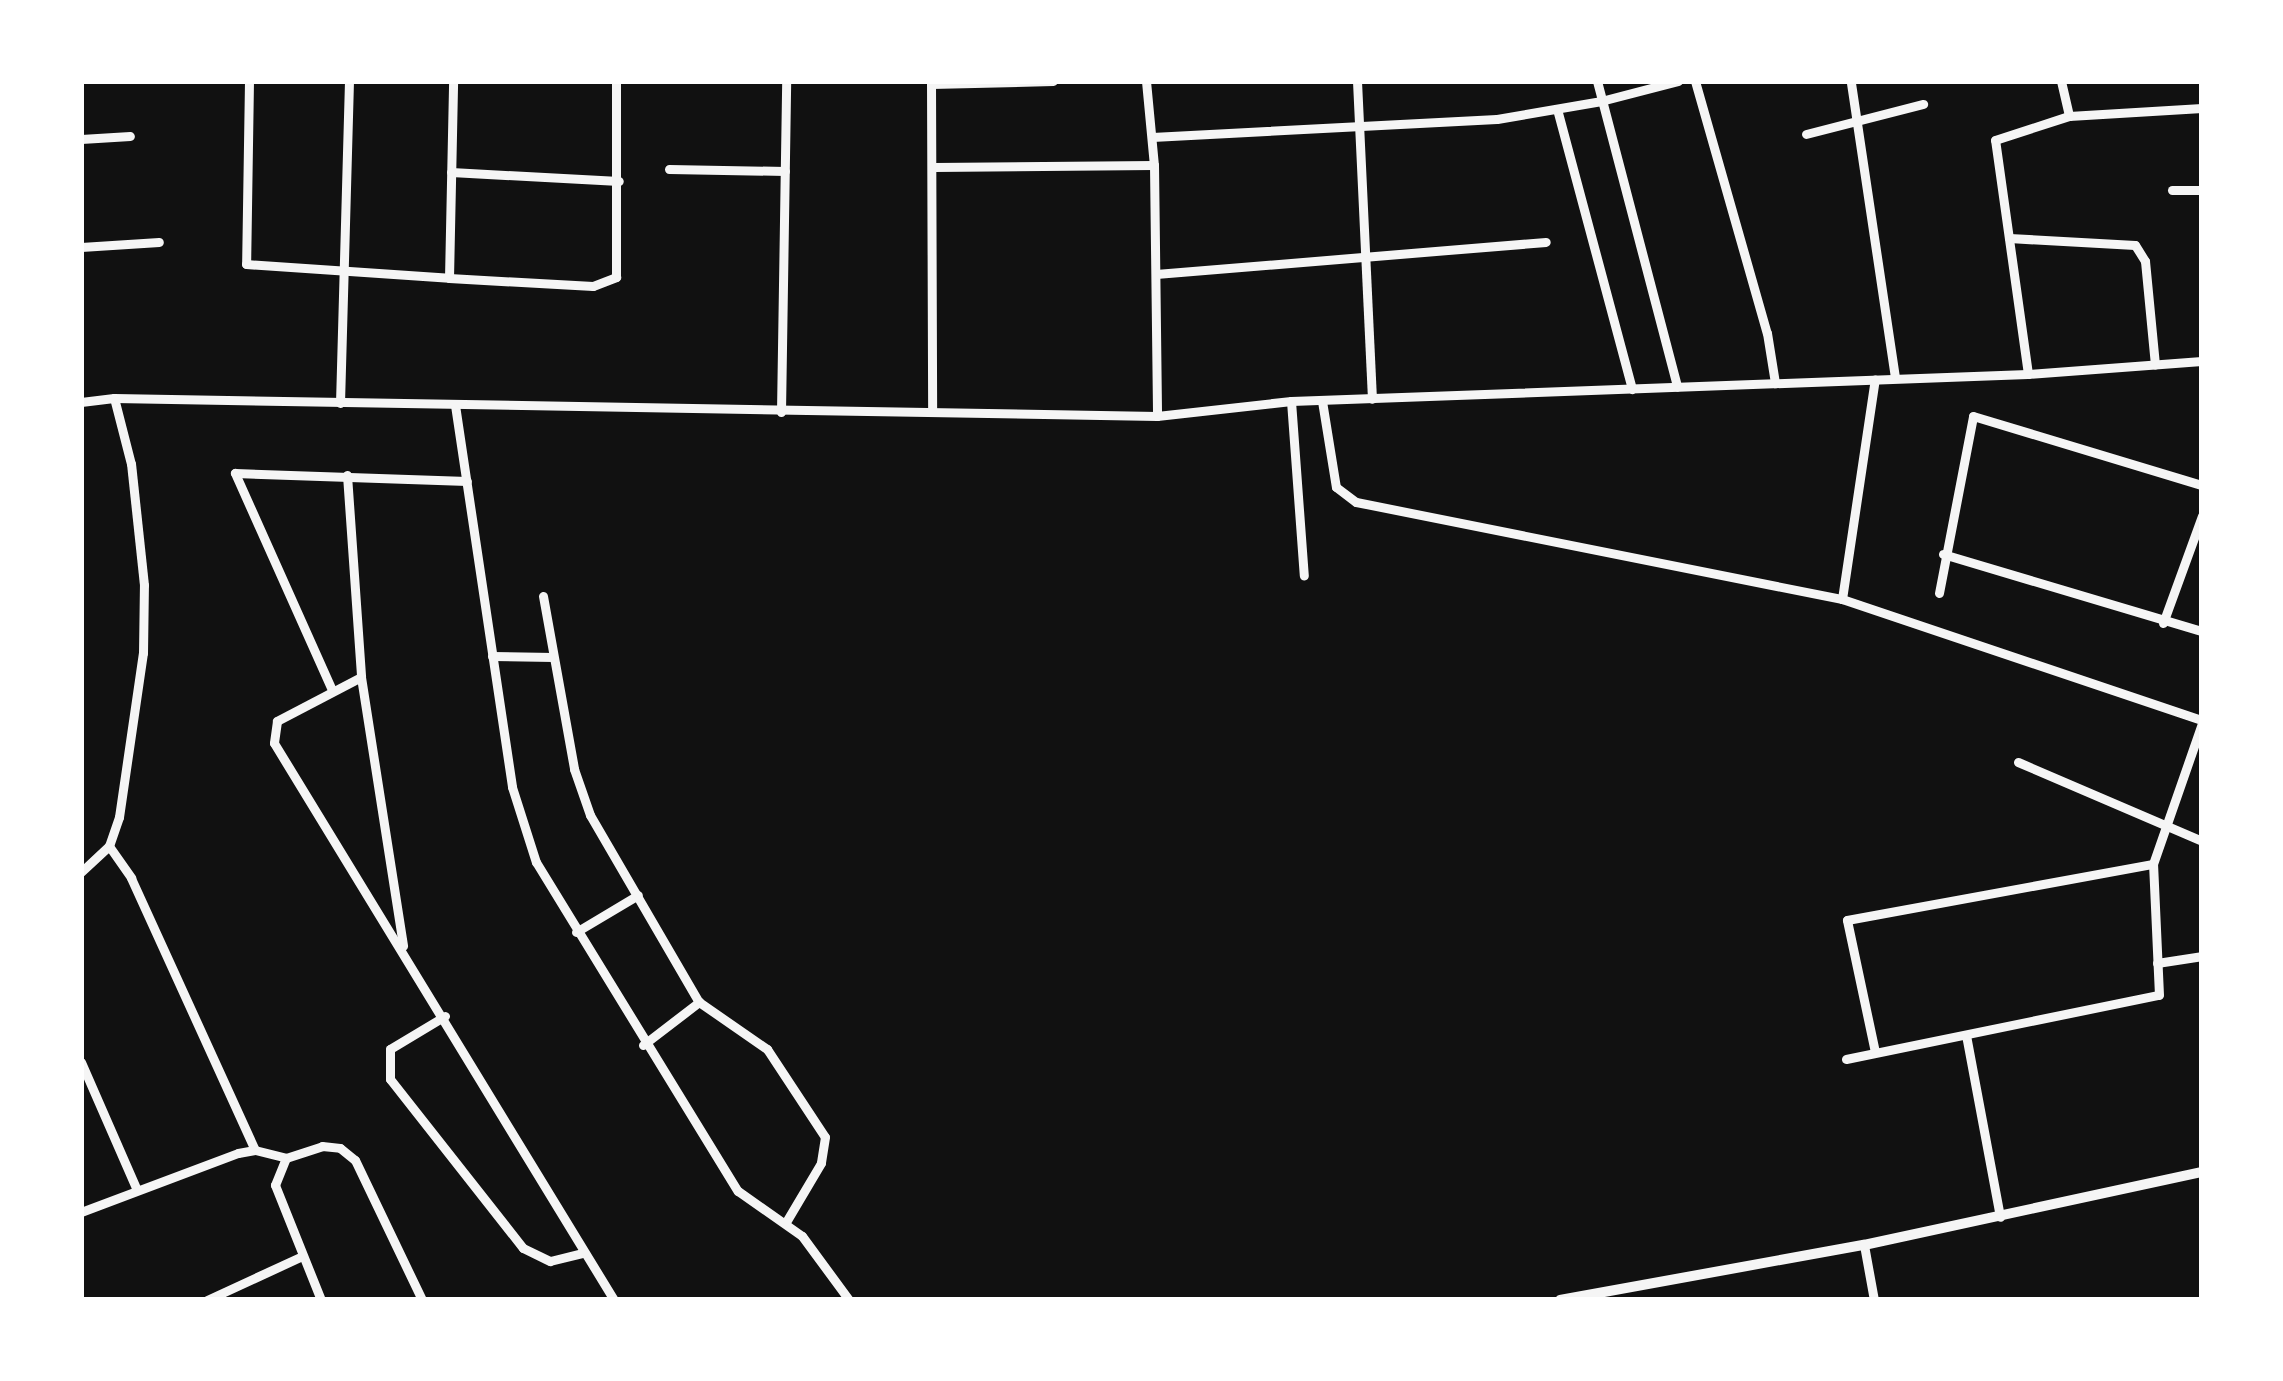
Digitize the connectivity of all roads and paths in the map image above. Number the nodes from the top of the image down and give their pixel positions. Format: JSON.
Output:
{"nodes":[{"id":1,"x":249,"y":81,"type":"edge"},
{"id":2,"x":349,"y":81,"type":"edge"},
{"id":3,"x":453,"y":81,"type":"edge"},
{"id":4,"x":616,"y":81,"type":"edge"},
{"id":5,"x":786,"y":81,"type":"edge"},
{"id":6,"x":1053,"y":81,"type":"edge"},
{"id":7,"x":1146,"y":81,"type":"edge"},
{"id":8,"x":1357,"y":81,"type":"edge"},
{"id":9,"x":1597,"y":81,"type":"edge"},
{"id":10,"x":1678,"y":81,"type":"edge"},
{"id":11,"x":1694,"y":81,"type":"edge"},
{"id":12,"x":2061,"y":81,"type":"edge"},
{"id":13,"x":932,"y":83,"type":"edge"},
{"id":14,"x":1851,"y":83,"type":"edge"},
{"id":15,"x":1601,"y":101,"type":"junction"},
{"id":16,"x":1922,"y":104,"type":"dead end"},
{"id":17,"x":2202,"y":108,"type":"edge"},
{"id":18,"x":1557,"y":109,"type":"junction"},
{"id":19,"x":2069,"y":116,"type":"junction"},
{"id":20,"x":1856,"y":121,"type":"junction"},
{"id":21,"x":1360,"y":124,"type":"junction"},
{"id":22,"x":1806,"y":134,"type":"dead end"},
{"id":23,"x":130,"y":136,"type":"dead end"},
{"id":24,"x":1151,"y":136,"type":"junction"},
{"id":25,"x":81,"y":139,"type":"edge"},
{"id":26,"x":1154,"y":164,"type":"junction"},
{"id":27,"x":934,"y":167,"type":"junction"},
{"id":28,"x":669,"y":169,"type":"dead end"},
{"id":29,"x":785,"y":171,"type":"junction"},
{"id":30,"x":451,"y":172,"type":"junction"},
{"id":31,"x":619,"y":181,"type":"junction"},
{"id":32,"x":2172,"y":190,"type":"dead end"},
{"id":33,"x":2202,"y":190,"type":"edge"},
{"id":34,"x":2009,"y":238,"type":"junction"},
{"id":35,"x":159,"y":242,"type":"dead end"},
{"id":36,"x":1546,"y":242,"type":"dead end"},
{"id":37,"x":81,"y":247,"type":"edge"},
{"id":38,"x":1366,"y":259,"type":"junction"},
{"id":39,"x":343,"y":269,"type":"junction"},
{"id":40,"x":1156,"y":274,"type":"junction"},
{"id":41,"x":449,"y":278,"type":"junction"},
{"id":42,"x":2202,"y":361,"type":"edge"},
{"id":43,"x":2155,"y":364,"type":"junction"},
{"id":44,"x":2028,"y":374,"type":"junction"},
{"id":45,"x":1894,"y":378,"type":"junction"},
{"id":46,"x":1875,"y":379,"type":"junction"},
{"id":47,"x":1775,"y":383,"type":"junction"},
{"id":48,"x":1677,"y":387,"type":"junction"},
{"id":49,"x":1632,"y":388,"type":"junction"},
{"id":50,"x":114,"y":398,"type":"junction"},
{"id":51,"x":1372,"y":399,"type":"junction"},
{"id":52,"x":1291,"y":401,"type":"junction"},
{"id":53,"x":1322,"y":401,"type":"junction"},
{"id":54,"x":81,"y":402,"type":"edge"},
{"id":55,"x":340,"y":403,"type":"junction"},
{"id":56,"x":455,"y":405,"type":"junction"},
{"id":57,"x":782,"y":412,"type":"junction"},
{"id":58,"x":932,"y":412,"type":"junction"},
{"id":59,"x":1157,"y":416,"type":"junction"},
{"id":60,"x":347,"y":475,"type":"junction"},
{"id":61,"x":466,"y":482,"type":"junction"},
{"id":62,"x":2202,"y":485,"type":"edge"},
{"id":63,"x":2202,"y":516,"type":"edge"},
{"id":64,"x":1943,"y":554,"type":"junction"},
{"id":65,"x":1304,"y":576,"type":"dead end"},
{"id":66,"x":1939,"y":593,"type":"dead end"},
{"id":67,"x":543,"y":596,"type":"dead end"},
{"id":68,"x":1842,"y":599,"type":"junction"},
{"id":69,"x":2163,"y":623,"type":"junction"},
{"id":70,"x":2202,"y":631,"type":"edge"},
{"id":71,"x":492,"y":656,"type":"junction"},
{"id":72,"x":553,"y":657,"type":"junction"},
{"id":73,"x":361,"y":677,"type":"junction"},
{"id":74,"x":332,"y":690,"type":"junction"},
{"id":75,"x":2202,"y":721,"type":"edge"},
{"id":76,"x":2018,"y":762,"type":"dead end"},
{"id":77,"x":2167,"y":825,"type":"junction"},
{"id":78,"x":2202,"y":841,"type":"edge"},
{"id":79,"x":110,"y":846,"type":"junction"},
{"id":80,"x":2153,"y":864,"type":"junction"},
{"id":81,"x":81,"y":872,"type":"edge"},
{"id":82,"x":638,"y":895,"type":"junction"},
{"id":83,"x":576,"y":932,"type":"junction"},
{"id":84,"x":2202,"y":956,"type":"edge"},
{"id":85,"x":406,"y":957,"type":"junction"},
{"id":86,"x":2157,"y":963,"type":"junction"},
{"id":87,"x":699,"y":1002,"type":"junction"},
{"id":88,"x":445,"y":1016,"type":"junction"},
{"id":89,"x":1966,"y":1035,"type":"junction"},
{"id":90,"x":643,"y":1045,"type":"junction"},
{"id":91,"x":1875,"y":1052,"type":"junction"},
{"id":92,"x":1846,"y":1059,"type":"dead end"},
{"id":93,"x":81,"y":1062,"type":"edge"},
{"id":94,"x":87,"y":1089,"type":"edge"},
{"id":95,"x":255,"y":1150,"type":"junction"},
{"id":96,"x":286,"y":1158,"type":"junction"},
{"id":97,"x":2202,"y":1172,"type":"edge"},
{"id":98,"x":136,"y":1188,"type":"junction"},
{"id":99,"x":81,"y":1212,"type":"edge"},
{"id":100,"x":2000,"y":1217,"type":"junction"},
{"id":101,"x":786,"y":1222,"type":"junction"},
{"id":102,"x":1864,"y":1245,"type":"junction"},
{"id":103,"x":583,"y":1253,"type":"junction"},
{"id":104,"x":300,"y":1257,"type":"junction"},
{"id":105,"x":207,"y":1300,"type":"edge"},
{"id":106,"x":321,"y":1300,"type":"edge"},
{"id":107,"x":422,"y":1300,"type":"edge"},
{"id":108,"x":614,"y":1300,"type":"edge"},
{"id":109,"x":849,"y":1300,"type":"edge"},
{"id":110,"x":1560,"y":1300,"type":"edge"},
{"id":111,"x":1874,"y":1300,"type":"edge"}],
"edges":[{"from":1,"to":39,"type":"street"},
{"from":2,"to":39,"type":"street"},
{"from":3,"to":30,"type":"street"},
{"from":4,"to":31,"type":"street"},
{"from":5,"to":29,"type":"street"},
{"from":6,"to":13,"type":"street"},
{"from":7,"to":24,"type":"street"},
{"from":8,"to":21,"type":"street"},
{"from":9,"to":15,"type":"street"},
{"from":10,"to":15,"type":"street"},
{"from":11,"to":47,"type":"street"},
{"from":12,"to":19,"type":"street"},
{"from":13,"to":27,"type":"street"},
{"from":14,"to":20,"type":"street"},
{"from":15,"to":18,"type":"street"},
{"from":15,"to":48,"type":"street"},
{"from":16,"to":20,"type":"street"},
{"from":17,"to":19,"type":"street"},
{"from":18,"to":21,"type":"street"},
{"from":18,"to":49,"type":"street"},
{"from":19,"to":34,"type":"street"},
{"from":20,"to":22,"type":"street"},
{"from":20,"to":45,"type":"street"},
{"from":21,"to":24,"type":"street"},
{"from":21,"to":38,"type":"street"},
{"from":23,"to":25,"type":"street"},
{"from":24,"to":26,"type":"street"},
{"from":26,"to":27,"type":"street"},
{"from":26,"to":40,"type":"street"},
{"from":27,"to":58,"type":"street"},
{"from":28,"to":29,"type":"street"},
{"from":29,"to":57,"type":"street"},
{"from":30,"to":31,"type":"street"},
{"from":30,"to":41,"type":"street"},
{"from":31,"to":41,"type":"street"},
{"from":32,"to":33,"type":"street"},
{"from":34,"to":43,"type":"street"},
{"from":34,"to":44,"type":"street"},
{"from":35,"to":37,"type":"street"},
{"from":36,"to":38,"type":"street"},
{"from":38,"to":40,"type":"street"},
{"from":38,"to":51,"type":"street"},
{"from":39,"to":41,"type":"street"},
{"from":39,"to":55,"type":"street"},
{"from":40,"to":59,"type":"street"},
{"from":42,"to":43,"type":"street"},
{"from":43,"to":44,"type":"street"},
{"from":44,"to":45,"type":"street"},
{"from":45,"to":46,"type":"street"},
{"from":46,"to":47,"type":"street"},
{"from":46,"to":68,"type":"street"},
{"from":47,"to":48,"type":"street"},
{"from":48,"to":49,"type":"street"},
{"from":49,"to":51,"type":"street"},
{"from":50,"to":54,"type":"street"},
{"from":50,"to":55,"type":"street"},
{"from":50,"to":79,"type":"street"},
{"from":51,"to":53,"type":"street"},
{"from":52,"to":53,"type":"street"},
{"from":52,"to":59,"type":"street"},
{"from":52,"to":65,"type":"street"},
{"from":53,"to":68,"type":"street"},
{"from":55,"to":56,"type":"street"},
{"from":56,"to":57,"type":"street"},
{"from":56,"to":61,"type":"street"},
{"from":57,"to":58,"type":"street"},
{"from":58,"to":59,"type":"street"},
{"from":60,"to":61,"type":"street"},
{"from":60,"to":73,"type":"street"},
{"from":60,"to":74,"type":"street"},
{"from":61,"to":71,"type":"street"},
{"from":62,"to":64,"type":"street"},
{"from":63,"to":69,"type":"street"},
{"from":64,"to":66,"type":"street"},
{"from":64,"to":69,"type":"street"},
{"from":67,"to":72,"type":"street"},
{"from":68,"to":75,"type":"street"},
{"from":69,"to":70,"type":"street"},
{"from":71,"to":72,"type":"street"},
{"from":71,"to":83,"type":"street"},
{"from":72,"to":82,"type":"street"},
{"from":73,"to":74,"type":"street"},
{"from":73,"to":85,"type":"street"},
{"from":74,"to":85,"type":"street"},
{"from":75,"to":77,"type":"street"},
{"from":76,"to":77,"type":"street"},
{"from":77,"to":78,"type":"street"},
{"from":77,"to":80,"type":"street"},
{"from":79,"to":81,"type":"street"},
{"from":79,"to":95,"type":"street"},
{"from":80,"to":86,"type":"street"},
{"from":80,"to":91,"type":"street"},
{"from":82,"to":83,"type":"street"},
{"from":82,"to":87,"type":"street"},
{"from":83,"to":90,"type":"street"},
{"from":84,"to":86,"type":"street"},
{"from":85,"to":88,"type":"street"},
{"from":86,"to":89,"type":"street"},
{"from":87,"to":90,"type":"street"},
{"from":87,"to":101,"type":"street"},
{"from":88,"to":103,"type":"street"},
{"from":88,"to":103,"type":"street"},
{"from":89,"to":91,"type":"street"},
{"from":89,"to":100,"type":"street"},
{"from":90,"to":101,"type":"street"},
{"from":91,"to":92,"type":"street"},
{"from":93,"to":94,"type":"street"},
{"from":94,"to":98,"type":"street"},
{"from":95,"to":96,"type":"street"},
{"from":95,"to":98,"type":"street"},
{"from":96,"to":104,"type":"street"},
{"from":96,"to":107,"type":"street"},
{"from":97,"to":100,"type":"street"},
{"from":98,"to":99,"type":"street"},
{"from":100,"to":102,"type":"street"},
{"from":101,"to":109,"type":"street"},
{"from":102,"to":110,"type":"street"},
{"from":102,"to":111,"type":"street"},
{"from":103,"to":108,"type":"street"},
{"from":104,"to":105,"type":"street"},
{"from":104,"to":106,"type":"street"}]}
